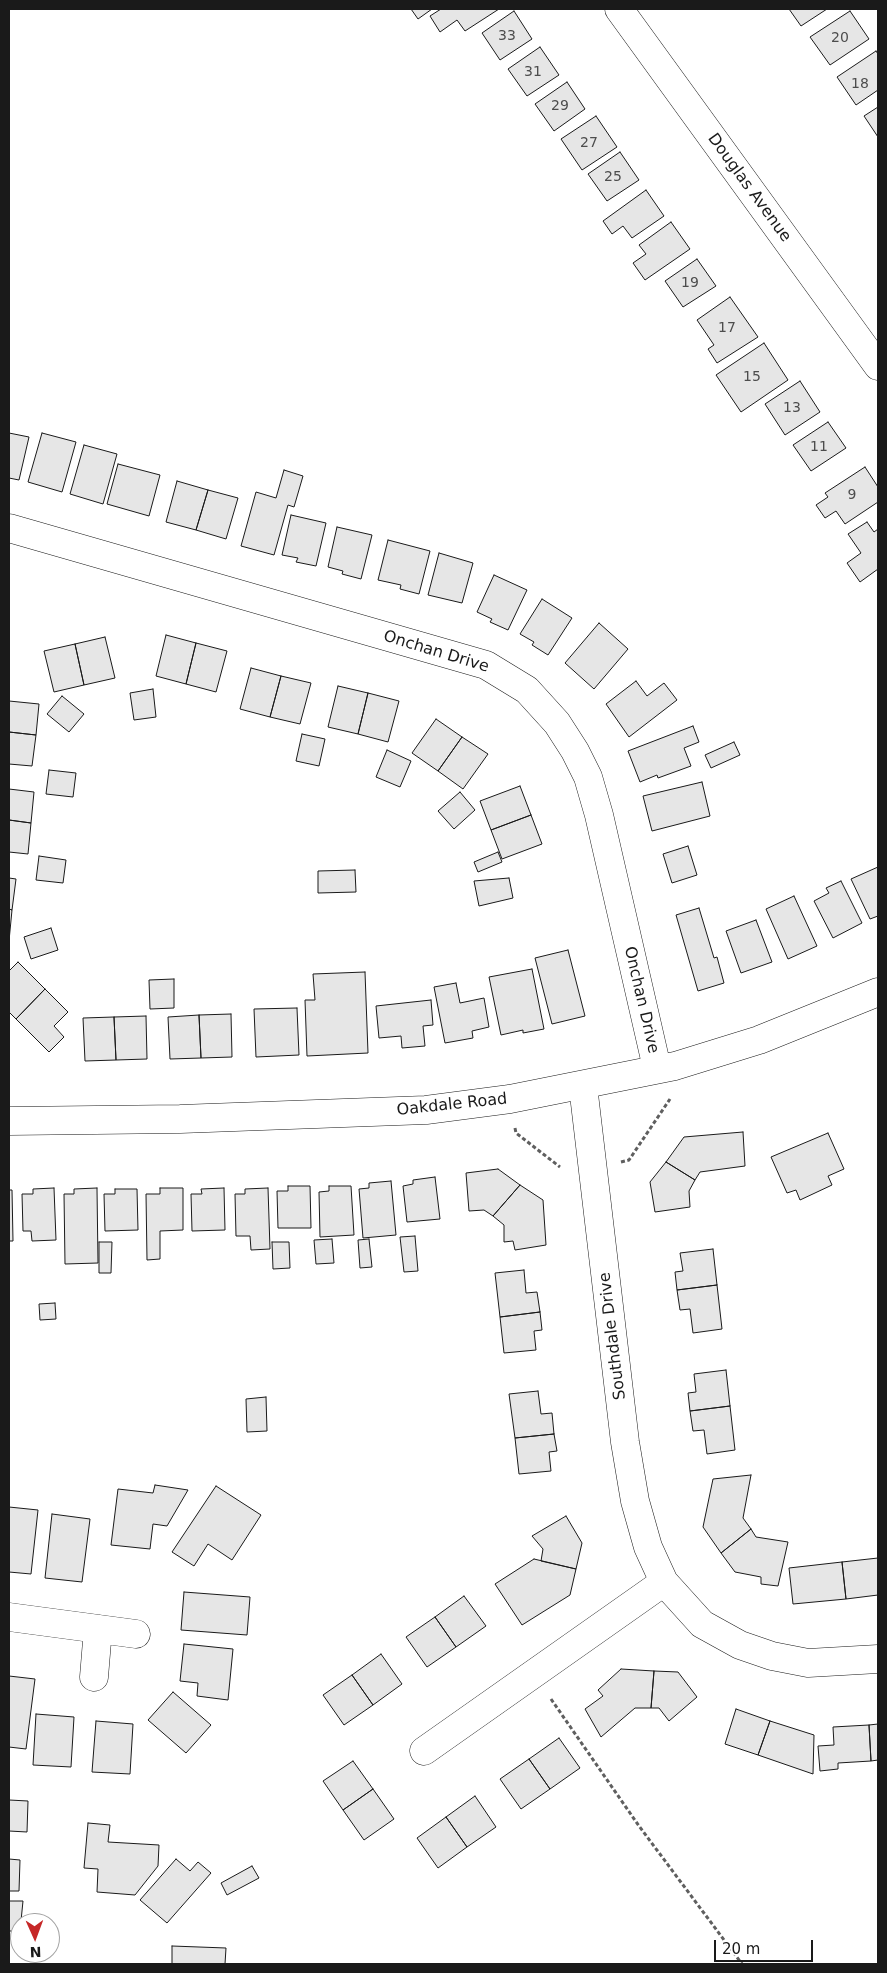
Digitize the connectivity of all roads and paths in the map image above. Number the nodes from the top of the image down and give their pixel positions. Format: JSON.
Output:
{"nodes":[{"id":1,"x":619,"y":9,"type":"edge"},
{"id":2,"x":878,"y":366,"type":"edge"},
{"id":3,"x":9,"y":528,"type":"edge"},
{"id":4,"x":878,"y":992,"type":"edge"},
{"id":5,"x":657,"y":1068,"type":"junction"},
{"id":6,"x":583,"y":1086,"type":"junction"},
{"id":7,"x":9,"y":1120,"type":"edge"},
{"id":8,"x":664,"y":1582,"type":"junction"},
{"id":9,"x":9,"y":1617,"type":"edge"},
{"id":10,"x":98,"y":1629,"type":"junction"},
{"id":11,"x":136,"y":1634,"type":"dead end"},
{"id":12,"x":878,"y":1659,"type":"edge"},
{"id":13,"x":534,"y":1674,"type":"junction"},
{"id":14,"x":94,"y":1677,"type":"dead end"},
{"id":15,"x":424,"y":1751,"type":"dead end"},
{"id":16,"x":742,"y":1964,"type":"edge"}],
"edges":[{"from":1,"to":2,"type":"street","name":"Douglas Avenue"},
{"from":3,"to":5,"type":"street","name":"Onchan Drive"},
{"from":4,"to":5,"type":"street","name":"Oakdale Road"},
{"from":5,"to":6,"type":"street","name":"Oakdale Road"},
{"from":6,"to":7,"type":"street","name":"Oakdale Road"},
{"from":6,"to":8,"type":"street","name":"Southdale Drive"},
{"from":8,"to":12,"type":"street","name":"Southdale Drive"},
{"from":8,"to":13,"type":"street"},
{"from":9,"to":10,"type":"street"},
{"from":10,"to":11,"type":"street"},
{"from":10,"to":14,"type":"street"},
{"from":13,"to":15,"type":"street"},
{"from":13,"to":16,"type":"path"}]}
